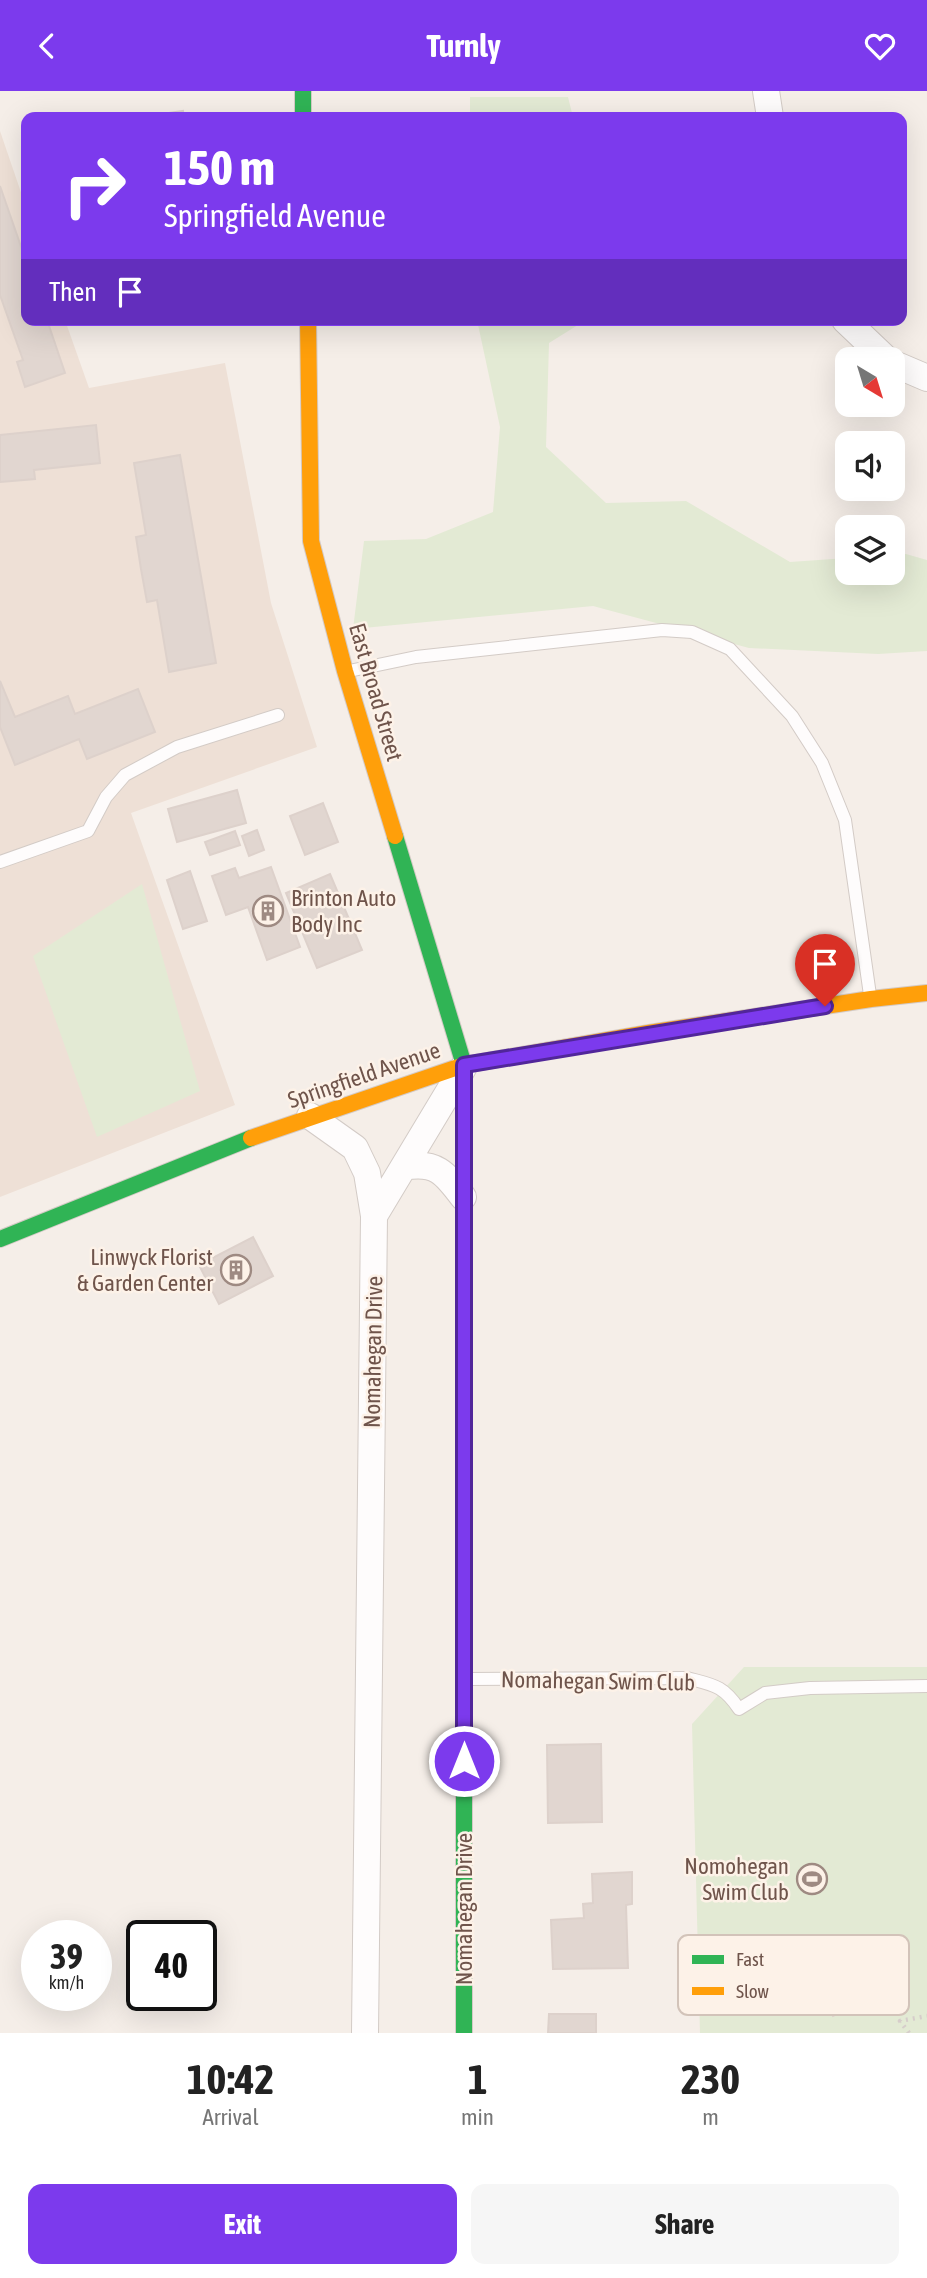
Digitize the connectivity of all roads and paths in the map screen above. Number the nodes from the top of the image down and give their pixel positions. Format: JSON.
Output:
{"nodes":[{"id":1,"x":303,"y":91,"type":"edge"},
{"id":2,"x":766,"y":91,"type":"edge"},
{"id":3,"x":303,"y":112,"type":"edge"},
{"id":4,"x":769,"y":112,"type":"edge"},
{"id":5,"x":307,"y":326,"type":"edge"},
{"id":6,"x":851,"y":326,"type":"edge"},
{"id":7,"x":873,"y":347,"type":"edge"},
{"id":8,"x":905,"y":369,"type":"edge"},
{"id":9,"x":927,"y":378,"type":"edge"},
{"id":10,"x":345,"y":671,"type":"junction"},
{"id":11,"x":278,"y":715,"type":"dead end"},
{"id":12,"x":0,"y":862,"type":"edge"},
{"id":13,"x":927,"y":993,"type":"edge"},
{"id":14,"x":871,"y":999,"type":"junction"},
{"id":15,"x":464,"y":1065,"type":"junction"},
{"id":16,"x":310,"y":1116,"type":"junction"},
{"id":17,"x":404,"y":1167,"type":"junction"},
{"id":18,"x":463,"y":1196,"type":"junction"},
{"id":19,"x":374,"y":1216,"type":"junction"},
{"id":20,"x":0,"y":1239,"type":"edge"},
{"id":21,"x":464,"y":1679,"type":"junction"},
{"id":22,"x":927,"y":1686,"type":"edge"},
{"id":23,"x":927,"y":2016,"type":"edge"},
{"id":24,"x":365,"y":2033,"type":"edge"},
{"id":25,"x":464,"y":2033,"type":"edge"},
{"id":26,"x":909,"y":2033,"type":"edge"}],
"edges":[{"from":1,"to":3,"type":"street"},
{"from":2,"to":4,"type":"street"},
{"from":5,"to":10,"type":"street","name":"East Broad Street"},
{"from":6,"to":7,"type":"street"},
{"from":8,"to":9,"type":"street"},
{"from":10,"to":14,"type":"lane"},
{"from":10,"to":15,"type":"street","name":"East Broad Street"},
{"from":11,"to":12,"type":"lane"},
{"from":13,"to":14,"type":"street","name":"Springfield Avenue"},
{"from":14,"to":15,"type":"street","name":"Springfield Avenue"},
{"from":15,"to":16,"type":"street","name":"Springfield Avenue"},
{"from":15,"to":17,"type":"street"},
{"from":15,"to":18,"type":"street","name":"Nomahegan Drive"},
{"from":16,"to":19,"type":"street","name":"Nomahegan Drive"},
{"from":16,"to":20,"type":"street","name":"Springfield Avenue"},
{"from":17,"to":18,"type":"street"},
{"from":17,"to":19,"type":"street"},
{"from":18,"to":21,"type":"street","name":"Nomahegan Drive"},
{"from":19,"to":24,"type":"street","name":"Nomahegan Drive"},
{"from":21,"to":22,"type":"lane","name":"Nomahegan Swim Club"},
{"from":21,"to":25,"type":"street","name":"Nomahegan Drive"},
{"from":23,"to":26,"type":"path"}]}
